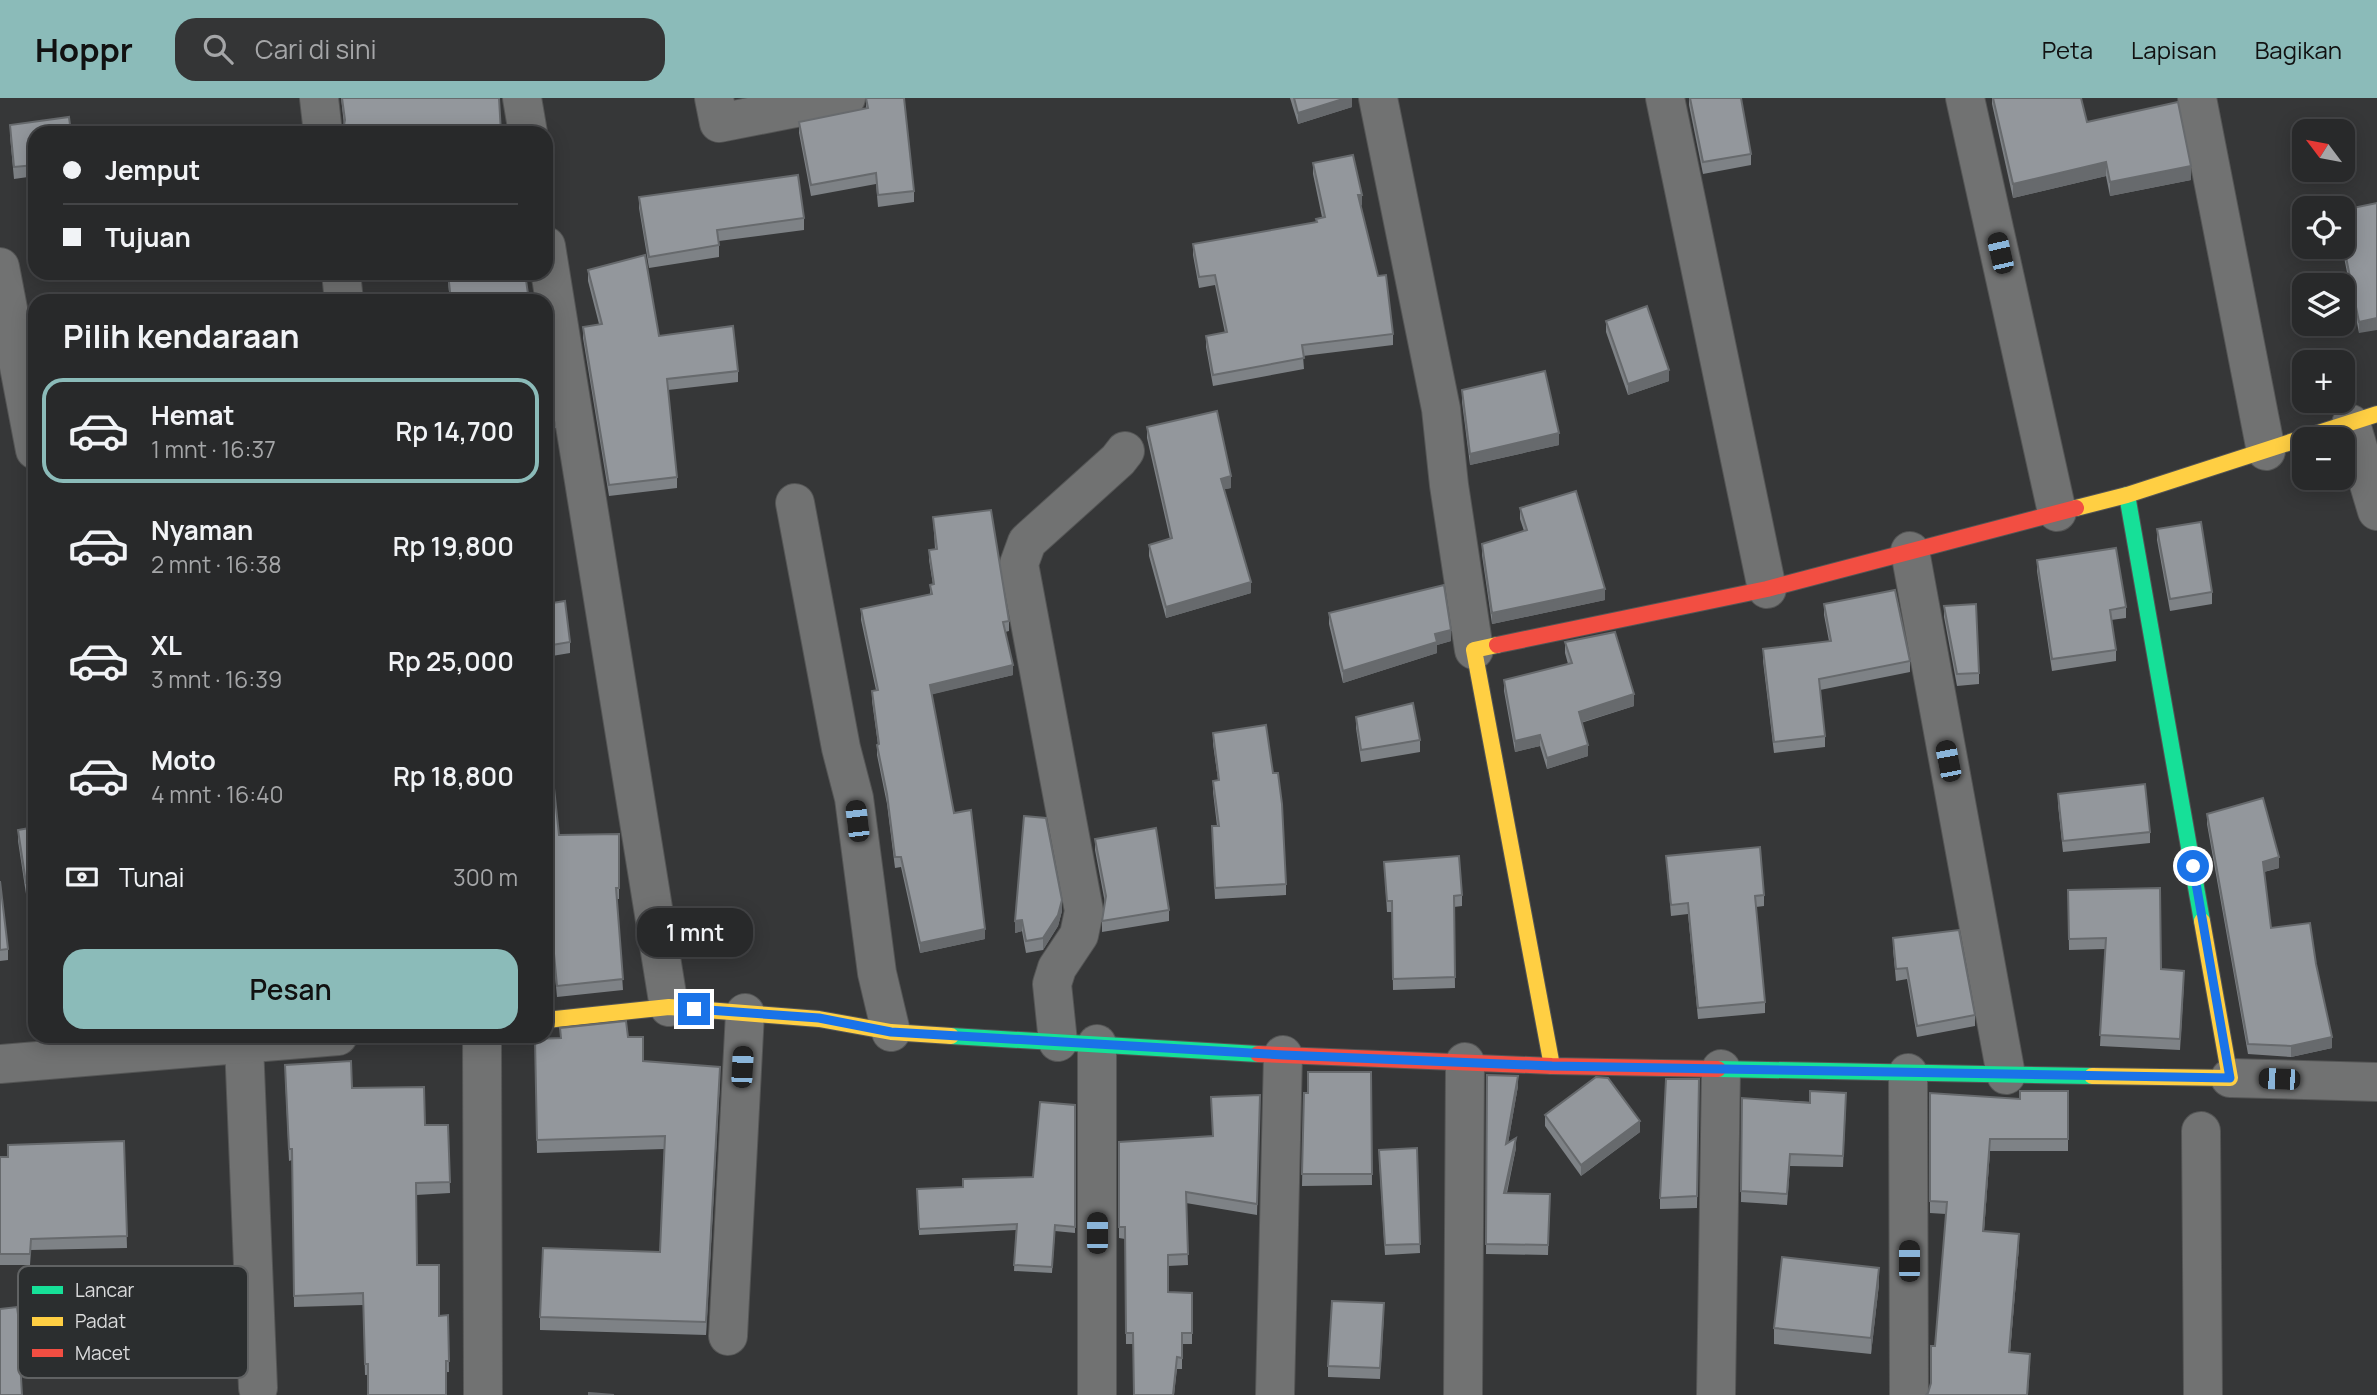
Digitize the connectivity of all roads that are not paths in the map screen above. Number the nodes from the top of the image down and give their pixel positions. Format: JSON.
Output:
{"nodes":[{"id":1,"x":319,"y":98,"type":"edge"},
{"id":2,"x":522,"y":98,"type":"edge"},
{"id":3,"x":714,"y":98,"type":"edge"},
{"id":4,"x":846,"y":98,"type":"edge"},
{"id":5,"x":1378,"y":98,"type":"edge"},
{"id":6,"x":1665,"y":98,"type":"edge"},
{"id":7,"x":1965,"y":98,"type":"edge"},
{"id":8,"x":2197,"y":98,"type":"edge"},
{"id":9,"x":322,"y":126,"type":"edge"},
{"id":10,"x":527,"y":126,"type":"edge"},
{"id":11,"x":0,"y":267,"type":"edge"},
{"id":12,"x":551,"y":280,"type":"edge"},
{"id":13,"x":28,"y":413,"type":"edge"},
{"id":14,"x":2364,"y":419,"type":"edge"},
{"id":15,"x":1125,"y":451,"type":"dead end"},
{"id":16,"x":2266,"y":451,"type":"junction"},
{"id":17,"x":2126,"y":495,"type":"junction"},
{"id":18,"x":795,"y":503,"type":"dead end"},
{"id":19,"x":2057,"y":512,"type":"junction"},
{"id":20,"x":2377,"y":512,"type":"edge"},
{"id":21,"x":1910,"y":551,"type":"junction"},
{"id":22,"x":1767,"y":589,"type":"junction"},
{"id":23,"x":1474,"y":650,"type":"junction"},
{"id":24,"x":668,"y":1007,"type":"junction"},
{"id":25,"x":745,"y":1013,"type":"junction"},
{"id":26,"x":553,"y":1019,"type":"edge"},
{"id":27,"x":891,"y":1032,"type":"junction"},
{"id":28,"x":1058,"y":1042,"type":"junction"},
{"id":29,"x":256,"y":1043,"type":"edge"},
{"id":30,"x":482,"y":1043,"type":"edge"},
{"id":31,"x":150,"y":1044,"type":"edge"},
{"id":32,"x":244,"y":1044,"type":"junction"},
{"id":33,"x":1097,"y":1044,"type":"junction"},
{"id":34,"x":1283,"y":1055,"type":"junction"},
{"id":35,"x":1465,"y":1062,"type":"junction"},
{"id":36,"x":0,"y":1064,"type":"edge"},
{"id":37,"x":1552,"y":1066,"type":"junction"},
{"id":38,"x":1721,"y":1069,"type":"junction"},
{"id":39,"x":1908,"y":1073,"type":"junction"},
{"id":40,"x":2006,"y":1075,"type":"junction"},
{"id":41,"x":2230,"y":1078,"type":"junction"},
{"id":42,"x":2377,"y":1082,"type":"edge"},
{"id":43,"x":2202,"y":1130,"type":"dead end"},
{"id":44,"x":728,"y":1336,"type":"dead end"},
{"id":45,"x":258,"y":1388,"type":"dead end"},
{"id":46,"x":483,"y":1395,"type":"edge"},
{"id":47,"x":1097,"y":1395,"type":"edge"},
{"id":48,"x":1275,"y":1395,"type":"edge"},
{"id":49,"x":1463,"y":1395,"type":"edge"},
{"id":50,"x":1716,"y":1395,"type":"edge"},
{"id":51,"x":1909,"y":1395,"type":"edge"},
{"id":52,"x":2203,"y":1395,"type":"edge"}],
"edges":[{"from":1,"to":9,"type":"street"},
{"from":2,"to":10,"type":"street"},
{"from":3,"to":4,"type":"street"},
{"from":5,"to":23,"type":"street"},
{"from":6,"to":22,"type":"street"},
{"from":7,"to":19,"type":"street"},
{"from":8,"to":16,"type":"street"},
{"from":11,"to":13,"type":"street"},
{"from":12,"to":24,"type":"street"},
{"from":14,"to":16,"type":"street"},
{"from":14,"to":20,"type":"street"},
{"from":15,"to":28,"type":"street"},
{"from":16,"to":17,"type":"street"},
{"from":17,"to":19,"type":"street"},
{"from":17,"to":41,"type":"street"},
{"from":18,"to":27,"type":"street"},
{"from":19,"to":21,"type":"street"},
{"from":21,"to":22,"type":"street"},
{"from":21,"to":40,"type":"street"},
{"from":22,"to":23,"type":"street"},
{"from":23,"to":37,"type":"street"},
{"from":24,"to":25,"type":"street"},
{"from":24,"to":26,"type":"street"},
{"from":25,"to":27,"type":"street"},
{"from":25,"to":44,"type":"street"},
{"from":27,"to":28,"type":"street"},
{"from":28,"to":33,"type":"street"},
{"from":29,"to":32,"type":"street"},
{"from":30,"to":46,"type":"street"},
{"from":31,"to":32,"type":"street"},
{"from":31,"to":36,"type":"street"},
{"from":32,"to":45,"type":"street"},
{"from":33,"to":34,"type":"street"},
{"from":33,"to":47,"type":"street"},
{"from":34,"to":35,"type":"street"},
{"from":34,"to":48,"type":"street"},
{"from":35,"to":37,"type":"street"},
{"from":35,"to":49,"type":"street"},
{"from":37,"to":38,"type":"street"},
{"from":38,"to":39,"type":"street"},
{"from":38,"to":50,"type":"street"},
{"from":39,"to":40,"type":"street"},
{"from":39,"to":51,"type":"street"},
{"from":40,"to":41,"type":"street"},
{"from":41,"to":42,"type":"street"},
{"from":43,"to":52,"type":"street"}]}
